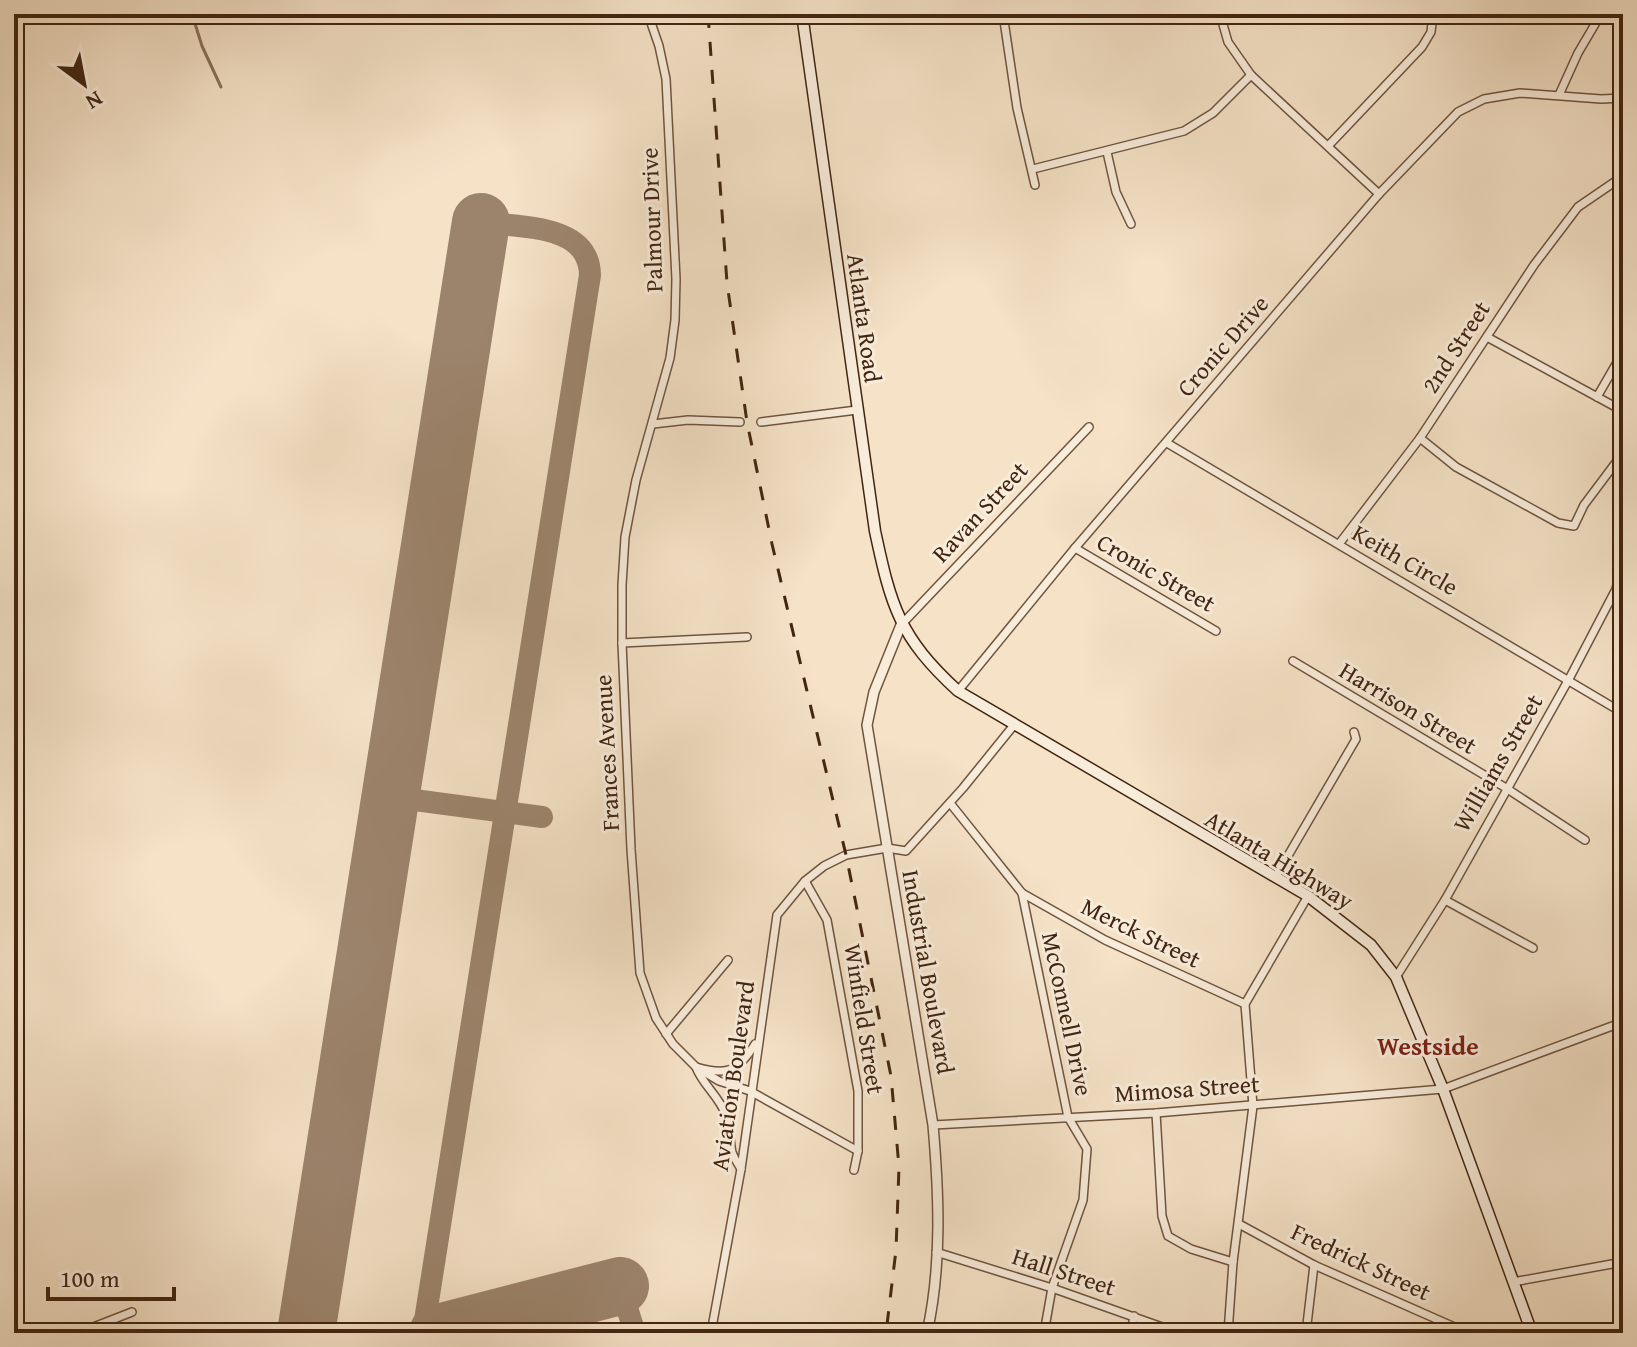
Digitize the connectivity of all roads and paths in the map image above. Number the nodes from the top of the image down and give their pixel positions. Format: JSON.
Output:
{"nodes":[{"id":1,"x":648,"y":14,"type":"edge"},
{"id":2,"x":802,"y":14,"type":"edge"},
{"id":3,"x":1003,"y":14,"type":"edge"},
{"id":4,"x":1220,"y":14,"type":"edge"},
{"id":5,"x":1433,"y":14,"type":"edge"},
{"id":6,"x":1601,"y":14,"type":"edge"},
{"id":7,"x":1251,"y":75,"type":"junction"},
{"id":8,"x":1559,"y":95,"type":"junction"},
{"id":9,"x":1623,"y":98,"type":"edge"},
{"id":10,"x":1329,"y":145,"type":"junction"},
{"id":11,"x":1107,"y":152,"type":"junction"},
{"id":12,"x":1033,"y":169,"type":"junction"},
{"id":13,"x":1619,"y":184,"type":"edge"},
{"id":14,"x":1035,"y":185,"type":"dead end"},
{"id":15,"x":1379,"y":194,"type":"junction"},
{"id":16,"x":1131,"y":224,"type":"dead end"},
{"id":17,"x":1487,"y":337,"type":"junction"},
{"id":18,"x":1623,"y":352,"type":"edge"},
{"id":19,"x":1597,"y":397,"type":"junction"},
{"id":20,"x":857,"y":410,"type":"junction"},
{"id":21,"x":1623,"y":411,"type":"edge"},
{"id":22,"x":740,"y":422,"type":"dead end"},
{"id":23,"x":761,"y":422,"type":"dead end"},
{"id":24,"x":653,"y":424,"type":"junction"},
{"id":25,"x":1089,"y":427,"type":"dead end"},
{"id":26,"x":1420,"y":438,"type":"junction"},
{"id":27,"x":1167,"y":443,"type":"junction"},
{"id":28,"x":1623,"y":453,"type":"edge"},
{"id":29,"x":1339,"y":544,"type":"junction"},
{"id":30,"x":1075,"y":548,"type":"junction"},
{"id":31,"x":1623,"y":562,"type":"edge"},
{"id":32,"x":1619,"y":591,"type":"edge"},
{"id":33,"x":901,"y":625,"type":"junction"},
{"id":34,"x":1216,"y":631,"type":"dead end"},
{"id":35,"x":747,"y":637,"type":"dead end"},
{"id":36,"x":622,"y":643,"type":"junction"},
{"id":37,"x":1293,"y":661,"type":"dead end"},
{"id":38,"x":1569,"y":679,"type":"junction"},
{"id":39,"x":958,"y":691,"type":"junction"},
{"id":40,"x":1623,"y":713,"type":"edge"},
{"id":41,"x":1014,"y":725,"type":"junction"},
{"id":42,"x":1354,"y":732,"type":"dead end"},
{"id":43,"x":1506,"y":788,"type":"junction"},
{"id":44,"x":950,"y":803,"type":"junction"},
{"id":45,"x":1585,"y":840,"type":"dead end"},
{"id":46,"x":887,"y":848,"type":"junction"},
{"id":47,"x":1275,"y":878,"type":"junction"},
{"id":48,"x":805,"y":881,"type":"junction"},
{"id":49,"x":1022,"y":893,"type":"junction"},
{"id":50,"x":1308,"y":896,"type":"junction"},
{"id":51,"x":1445,"y":900,"type":"junction"},
{"id":52,"x":1533,"y":948,"type":"dead end"},
{"id":53,"x":728,"y":960,"type":"dead end"},
{"id":54,"x":1396,"y":977,"type":"junction"},
{"id":55,"x":1245,"y":1004,"type":"junction"},
{"id":56,"x":1623,"y":1022,"type":"edge"},
{"id":57,"x":666,"y":1034,"type":"junction"},
{"id":58,"x":758,"y":1039,"type":"junction"},
{"id":59,"x":696,"y":1067,"type":"junction"},
{"id":60,"x":1443,"y":1089,"type":"junction"},
{"id":61,"x":750,"y":1091,"type":"junction"},
{"id":62,"x":1253,"y":1106,"type":"junction"},
{"id":63,"x":1156,"y":1113,"type":"junction"},
{"id":64,"x":1068,"y":1117,"type":"junction"},
{"id":65,"x":933,"y":1125,"type":"junction"},
{"id":66,"x":858,"y":1151,"type":"junction"},
{"id":67,"x":741,"y":1169,"type":"junction"},
{"id":68,"x":854,"y":1170,"type":"dead end"},
{"id":69,"x":1239,"y":1224,"type":"junction"},
{"id":70,"x":936,"y":1252,"type":"junction"},
{"id":71,"x":1233,"y":1262,"type":"junction"},
{"id":72,"x":1623,"y":1262,"type":"edge"},
{"id":73,"x":1314,"y":1265,"type":"junction"},
{"id":74,"x":1513,"y":1282,"type":"junction"},
{"id":75,"x":1052,"y":1288,"type":"junction"},
{"id":76,"x":132,"y":1312,"type":"dead end"},
{"id":77,"x":1134,"y":1316,"type":"junction"},
{"id":78,"x":78,"y":1333,"type":"edge"},
{"id":79,"x":711,"y":1333,"type":"edge"},
{"id":80,"x":927,"y":1333,"type":"edge"},
{"id":81,"x":1044,"y":1333,"type":"edge"},
{"id":82,"x":1131,"y":1333,"type":"edge"},
{"id":83,"x":1179,"y":1333,"type":"edge"},
{"id":84,"x":1228,"y":1333,"type":"edge"},
{"id":85,"x":1306,"y":1333,"type":"edge"},
{"id":86,"x":1468,"y":1333,"type":"edge"},
{"id":87,"x":1532,"y":1333,"type":"edge"}],
"edges":[{"from":1,"to":24,"type":"street","name":"Palmour Drive"},
{"from":2,"to":20,"type":"main road","name":"Atlanta Road"},
{"from":3,"to":12,"type":"street"},
{"from":4,"to":7,"type":"street"},
{"from":5,"to":10,"type":"street"},
{"from":6,"to":8,"type":"street"},
{"from":7,"to":10,"type":"street"},
{"from":7,"to":11,"type":"street"},
{"from":8,"to":9,"type":"street","name":"Cronic Drive"},
{"from":8,"to":15,"type":"street","name":"Cronic Drive"},
{"from":10,"to":15,"type":"street"},
{"from":11,"to":12,"type":"street"},
{"from":11,"to":16,"type":"street"},
{"from":12,"to":14,"type":"street"},
{"from":13,"to":17,"type":"street","name":"2nd Street"},
{"from":15,"to":27,"type":"street","name":"Cronic Drive"},
{"from":17,"to":19,"type":"street"},
{"from":17,"to":26,"type":"street","name":"2nd Street"},
{"from":18,"to":19,"type":"street"},
{"from":19,"to":21,"type":"street"},
{"from":20,"to":23,"type":"street"},
{"from":20,"to":33,"type":"main road","name":"Atlanta Road"},
{"from":22,"to":24,"type":"street"},
{"from":24,"to":36,"type":"street","name":"Frances Avenue"},
{"from":25,"to":33,"type":"street","name":"Ravan Street"},
{"from":26,"to":28,"type":"street"},
{"from":26,"to":29,"type":"street","name":"2nd Street"},
{"from":27,"to":29,"type":"street","name":"Keith Circle"},
{"from":27,"to":30,"type":"street","name":"Cronic Drive"},
{"from":29,"to":38,"type":"street","name":"Keith Circle"},
{"from":30,"to":34,"type":"street","name":"Cronic Street"},
{"from":30,"to":39,"type":"street","name":"Cronic Drive"},
{"from":31,"to":32,"type":"street","name":"Williams Street"},
{"from":32,"to":38,"type":"street","name":"Williams Street"},
{"from":33,"to":39,"type":"main road","name":"Atlanta Highway"},
{"from":33,"to":46,"type":"street","name":"Industrial Boulevard"},
{"from":35,"to":36,"type":"street"},
{"from":36,"to":57,"type":"street","name":"Frances Avenue"},
{"from":37,"to":43,"type":"street","name":"Harrison Street"},
{"from":38,"to":40,"type":"street","name":"Keith Circle"},
{"from":38,"to":43,"type":"street","name":"Williams Street"},
{"from":39,"to":41,"type":"main road","name":"Atlanta Highway"},
{"from":41,"to":44,"type":"street"},
{"from":41,"to":47,"type":"main road","name":"Atlanta Highway"},
{"from":42,"to":47,"type":"street"},
{"from":43,"to":45,"type":"street","name":"Harrison Street"},
{"from":43,"to":51,"type":"street","name":"Williams Street"},
{"from":44,"to":46,"type":"street"},
{"from":44,"to":49,"type":"street","name":"McConnell Drive"},
{"from":46,"to":48,"type":"street","name":"Aviation Boulevard"},
{"from":46,"to":65,"type":"street","name":"Industrial Boulevard"},
{"from":47,"to":50,"type":"main road","name":"Atlanta Highway"},
{"from":48,"to":58,"type":"street","name":"Aviation Boulevard"},
{"from":48,"to":66,"type":"street","name":"Winfield Street"},
{"from":49,"to":55,"type":"street","name":"Merck Street"},
{"from":49,"to":64,"type":"street","name":"McConnell Drive"},
{"from":50,"to":54,"type":"main road","name":"Atlanta Highway"},
{"from":50,"to":55,"type":"street"},
{"from":51,"to":52,"type":"street"},
{"from":51,"to":54,"type":"street","name":"Williams Street"},
{"from":53,"to":57,"type":"street"},
{"from":54,"to":60,"type":"main road","name":"Atlanta Highway"},
{"from":55,"to":62,"type":"street"},
{"from":56,"to":60,"type":"street","name":"Mimosa Street"},
{"from":57,"to":59,"type":"street","name":"Frances Avenue"},
{"from":58,"to":59,"type":"street"},
{"from":58,"to":61,"type":"street","name":"Aviation Boulevard"},
{"from":59,"to":61,"type":"street","name":"Frances Avenue"},
{"from":59,"to":67,"type":"street","name":"Frances Avenue"},
{"from":60,"to":62,"type":"street","name":"Mimosa Street"},
{"from":60,"to":74,"type":"main road","name":"Atlanta Highway"},
{"from":61,"to":66,"type":"street","name":"Frances Avenue"},
{"from":61,"to":67,"type":"street","name":"Aviation Boulevard"},
{"from":62,"to":63,"type":"street","name":"Mimosa Street"},
{"from":62,"to":69,"type":"street"},
{"from":63,"to":64,"type":"street","name":"Mimosa Street"},
{"from":63,"to":71,"type":"street"},
{"from":64,"to":65,"type":"street","name":"Mimosa Street"},
{"from":64,"to":75,"type":"street","name":"McConnell Drive"},
{"from":65,"to":70,"type":"street","name":"Industrial Boulevard"},
{"from":66,"to":68,"type":"street","name":"Winfield Street"},
{"from":67,"to":79,"type":"street","name":"Aviation Boulevard"},
{"from":69,"to":71,"type":"street"},
{"from":69,"to":73,"type":"street","name":"Fredrick Street"},
{"from":70,"to":75,"type":"street","name":"Hall Street"},
{"from":70,"to":80,"type":"street","name":"Industrial Boulevard"},
{"from":71,"to":84,"type":"street"},
{"from":72,"to":74,"type":"street"},
{"from":73,"to":85,"type":"street"},
{"from":73,"to":86,"type":"street","name":"Fredrick Street"},
{"from":74,"to":87,"type":"main road","name":"Atlanta Highway"},
{"from":75,"to":77,"type":"street","name":"Hall Street"},
{"from":75,"to":81,"type":"street","name":"McConnell Drive"},
{"from":76,"to":78,"type":"street"},
{"from":77,"to":82,"type":"street"},
{"from":77,"to":83,"type":"street","name":"Hall Street"}]}
